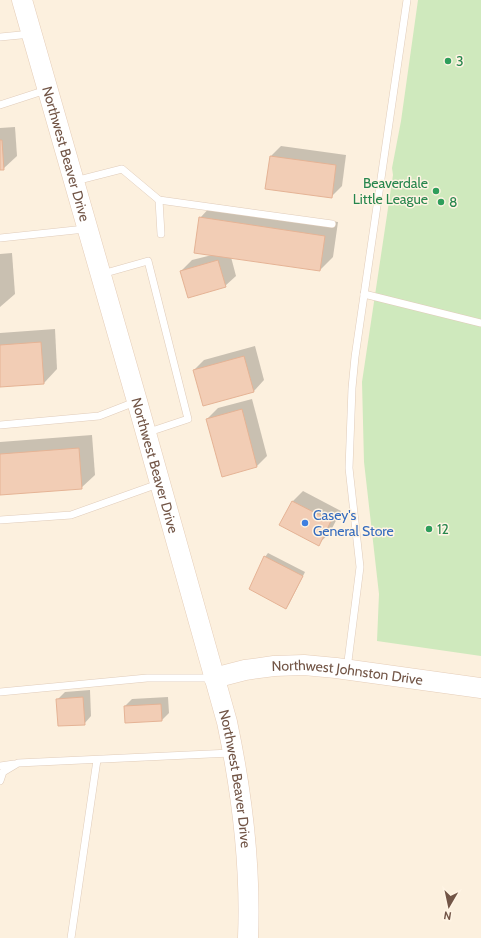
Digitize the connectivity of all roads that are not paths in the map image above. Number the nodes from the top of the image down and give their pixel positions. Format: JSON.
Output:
{"nodes":[{"id":1,"x":22,"y":0,"type":"edge"},
{"id":2,"x":407,"y":0,"type":"edge"},
{"id":3,"x":31,"y":34,"type":"junction"},
{"id":4,"x":0,"y":37,"type":"edge"},
{"id":5,"x":48,"y":89,"type":"junction"},
{"id":6,"x":0,"y":105,"type":"edge"},
{"id":7,"x":74,"y":182,"type":"junction"},
{"id":8,"x":159,"y":200,"type":"junction"},
{"id":9,"x":332,"y":224,"type":"dead end"},
{"id":10,"x":88,"y":229,"type":"junction"},
{"id":11,"x":161,"y":234,"type":"dead end"},
{"id":12,"x":0,"y":238,"type":"edge"},
{"id":13,"x":101,"y":274,"type":"junction"},
{"id":14,"x":364,"y":294,"type":"junction"},
{"id":15,"x":481,"y":323,"type":"edge"},
{"id":16,"x":137,"y":401,"type":"junction"},
{"id":17,"x":0,"y":425,"type":"edge"},
{"id":18,"x":146,"y":433,"type":"junction"},
{"id":19,"x":160,"y":483,"type":"junction"},
{"id":20,"x":0,"y":520,"type":"edge"},
{"id":21,"x":347,"y":669,"type":"junction"},
{"id":22,"x":214,"y":678,"type":"junction"},
{"id":23,"x":481,"y":688,"type":"edge"},
{"id":24,"x":0,"y":692,"type":"edge"},
{"id":25,"x":234,"y":753,"type":"junction"},
{"id":26,"x":97,"y":760,"type":"junction"},
{"id":27,"x":18,"y":764,"type":"junction"},
{"id":28,"x":0,"y":766,"type":"edge"},
{"id":29,"x":0,"y":781,"type":"edge"},
{"id":30,"x":71,"y":938,"type":"edge"},
{"id":31,"x":248,"y":938,"type":"edge"}],
"edges":[{"from":1,"to":3,"type":"main road","name":"Northwest Beaver Drive"},
{"from":2,"to":14,"type":"lane"},
{"from":3,"to":4,"type":"lane"},
{"from":3,"to":5,"type":"main road","name":"Northwest Beaver Drive"},
{"from":5,"to":6,"type":"lane"},
{"from":5,"to":7,"type":"main road","name":"Northwest Beaver Drive"},
{"from":7,"to":8,"type":"lane"},
{"from":7,"to":10,"type":"main road","name":"Northwest Beaver Drive"},
{"from":8,"to":9,"type":"lane"},
{"from":8,"to":11,"type":"lane"},
{"from":10,"to":12,"type":"lane"},
{"from":10,"to":13,"type":"main road","name":"Northwest Beaver Drive"},
{"from":13,"to":16,"type":"main road","name":"Northwest Beaver Drive"},
{"from":13,"to":18,"type":"lane"},
{"from":14,"to":15,"type":"lane"},
{"from":14,"to":21,"type":"lane"},
{"from":16,"to":17,"type":"lane"},
{"from":16,"to":18,"type":"main road","name":"Northwest Beaver Drive"},
{"from":18,"to":19,"type":"main road","name":"Northwest Beaver Drive"},
{"from":19,"to":20,"type":"lane"},
{"from":19,"to":22,"type":"main road","name":"Northwest Beaver Drive"},
{"from":21,"to":22,"type":"main road","name":"Northwest Johnston Drive"},
{"from":21,"to":23,"type":"main road","name":"Northwest Johnston Drive"},
{"from":22,"to":24,"type":"lane"},
{"from":22,"to":25,"type":"main road","name":"Northwest Beaver Drive"},
{"from":25,"to":26,"type":"lane"},
{"from":25,"to":31,"type":"main road","name":"Northwest Beaver Drive"},
{"from":26,"to":27,"type":"lane"},
{"from":26,"to":30,"type":"lane"},
{"from":27,"to":28,"type":"lane"},
{"from":27,"to":29,"type":"lane"}]}
